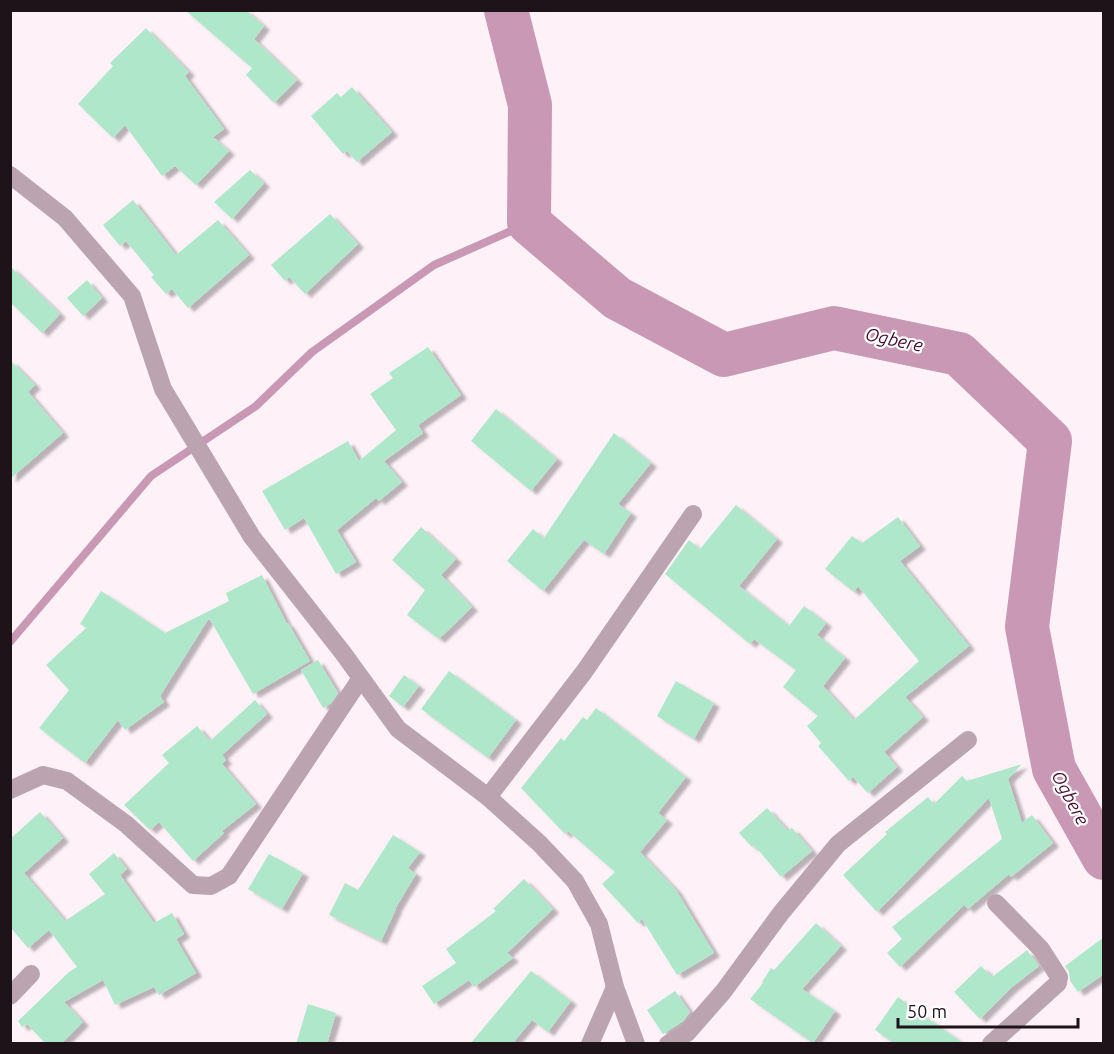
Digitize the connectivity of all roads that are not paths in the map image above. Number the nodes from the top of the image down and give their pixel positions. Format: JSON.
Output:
{"nodes":[{"id":1,"x":10,"y":175,"type":"edge"},
{"id":2,"x":693,"y":514,"type":"dead end"},
{"id":3,"x":361,"y":678,"type":"junction"},
{"id":4,"x":968,"y":740,"type":"dead end"},
{"id":5,"x":10,"y":790,"type":"edge"},
{"id":6,"x":488,"y":797,"type":"junction"},
{"id":7,"x":996,"y":903,"type":"dead end"},
{"id":8,"x":31,"y":974,"type":"dead end"},
{"id":9,"x":615,"y":987,"type":"junction"},
{"id":10,"x":10,"y":996,"type":"edge"},
{"id":11,"x":590,"y":1044,"type":"edge"},
{"id":12,"x":636,"y":1044,"type":"edge"},
{"id":13,"x":668,"y":1044,"type":"edge"},
{"id":14,"x":992,"y":1044,"type":"edge"}],
"edges":[{"from":1,"to":3,"type":"street"},
{"from":2,"to":6,"type":"street"},
{"from":3,"to":5,"type":"street"},
{"from":3,"to":6,"type":"street"},
{"from":4,"to":13,"type":"street"},
{"from":6,"to":9,"type":"street"},
{"from":7,"to":14,"type":"street"},
{"from":8,"to":10,"type":"street"},
{"from":9,"to":11,"type":"street"},
{"from":9,"to":12,"type":"street"}]}
